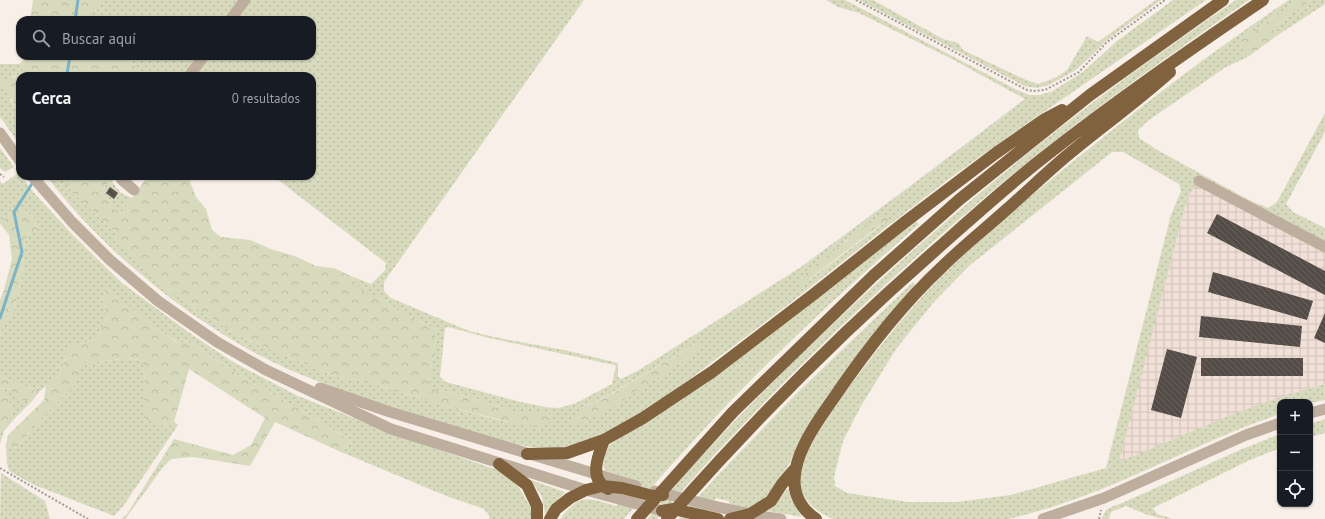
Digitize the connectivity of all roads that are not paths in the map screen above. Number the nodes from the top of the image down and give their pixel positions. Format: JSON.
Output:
{"nodes":[{"id":1,"x":244,"y":0,"type":"edge"},
{"id":2,"x":1223,"y":0,"type":"edge"},
{"id":3,"x":1263,"y":0,"type":"edge"},
{"id":4,"x":233,"y":16,"type":"edge"},
{"id":5,"x":1220,"y":29,"type":"junction"},
{"id":6,"x":201,"y":60,"type":"edge"},
{"id":7,"x":192,"y":72,"type":"edge"},
{"id":8,"x":1090,"y":95,"type":"junction"},
{"id":9,"x":0,"y":133,"type":"edge"},
{"id":10,"x":16,"y":155,"type":"edge"},
{"id":11,"x":35,"y":180,"type":"edge"},
{"id":12,"x":122,"y":180,"type":"edge"},
{"id":13,"x":1199,"y":181,"type":"dead end"},
{"id":14,"x":134,"y":190,"type":"dead end"},
{"id":15,"x":1325,"y":247,"type":"edge"},
{"id":16,"x":266,"y":370,"type":"junction"},
{"id":17,"x":1325,"y":409,"type":"edge"},
{"id":18,"x":1313,"y":412,"type":"edge"},
{"id":19,"x":1277,"y":424,"type":"edge"},
{"id":20,"x":604,"y":440,"type":"junction"},
{"id":21,"x":526,"y":454,"type":"junction"},
{"id":22,"x":498,"y":464,"type":"junction"},
{"id":23,"x":794,"y":470,"type":"junction"},
{"id":24,"x":599,"y":480,"type":"junction"},
{"id":25,"x":586,"y":490,"type":"junction"},
{"id":26,"x":619,"y":491,"type":"junction"},
{"id":27,"x":662,"y":513,"type":"edge"},
{"id":28,"x":750,"y":514,"type":"junction"},
{"id":29,"x":716,"y":515,"type":"edge"},
{"id":30,"x":537,"y":519,"type":"edge"},
{"id":31,"x":550,"y":519,"type":"edge"},
{"id":32,"x":637,"y":519,"type":"edge"},
{"id":33,"x":692,"y":519,"type":"edge"},
{"id":34,"x":730,"y":519,"type":"edge"},
{"id":35,"x":781,"y":519,"type":"edge"},
{"id":36,"x":816,"y":519,"type":"edge"},
{"id":37,"x":1043,"y":519,"type":"edge"}],
"edges":[{"from":1,"to":4,"type":"street"},
{"from":2,"to":8,"type":"highway"},
{"from":3,"to":5,"type":"highway"},
{"from":5,"to":23,"type":"highway"},
{"from":5,"to":27,"type":"highway"},
{"from":6,"to":7,"type":"street"},
{"from":8,"to":20,"type":"highway"},
{"from":8,"to":32,"type":"highway"},
{"from":9,"to":10,"type":"street"},
{"from":11,"to":16,"type":"street"},
{"from":12,"to":14,"type":"street"},
{"from":13,"to":15,"type":"street"},
{"from":16,"to":21,"type":"street"},
{"from":16,"to":22,"type":"street"},
{"from":17,"to":18,"type":"street"},
{"from":19,"to":37,"type":"street"},
{"from":20,"to":21,"type":"highway"},
{"from":20,"to":24,"type":"highway"},
{"from":21,"to":24,"type":"street"},
{"from":22,"to":25,"type":"street"},
{"from":22,"to":30,"type":"highway"},
{"from":23,"to":28,"type":"highway"},
{"from":23,"to":36,"type":"highway"},
{"from":24,"to":25,"type":"highway"},
{"from":24,"to":26,"type":"highway"},
{"from":25,"to":26,"type":"street"},
{"from":25,"to":31,"type":"highway"},
{"from":26,"to":27,"type":"highway"},
{"from":26,"to":29,"type":"highway"},
{"from":27,"to":29,"type":"highway"},
{"from":27,"to":33,"type":"street"},
{"from":28,"to":29,"type":"street"},
{"from":28,"to":34,"type":"highway"},
{"from":28,"to":35,"type":"street"}]}
